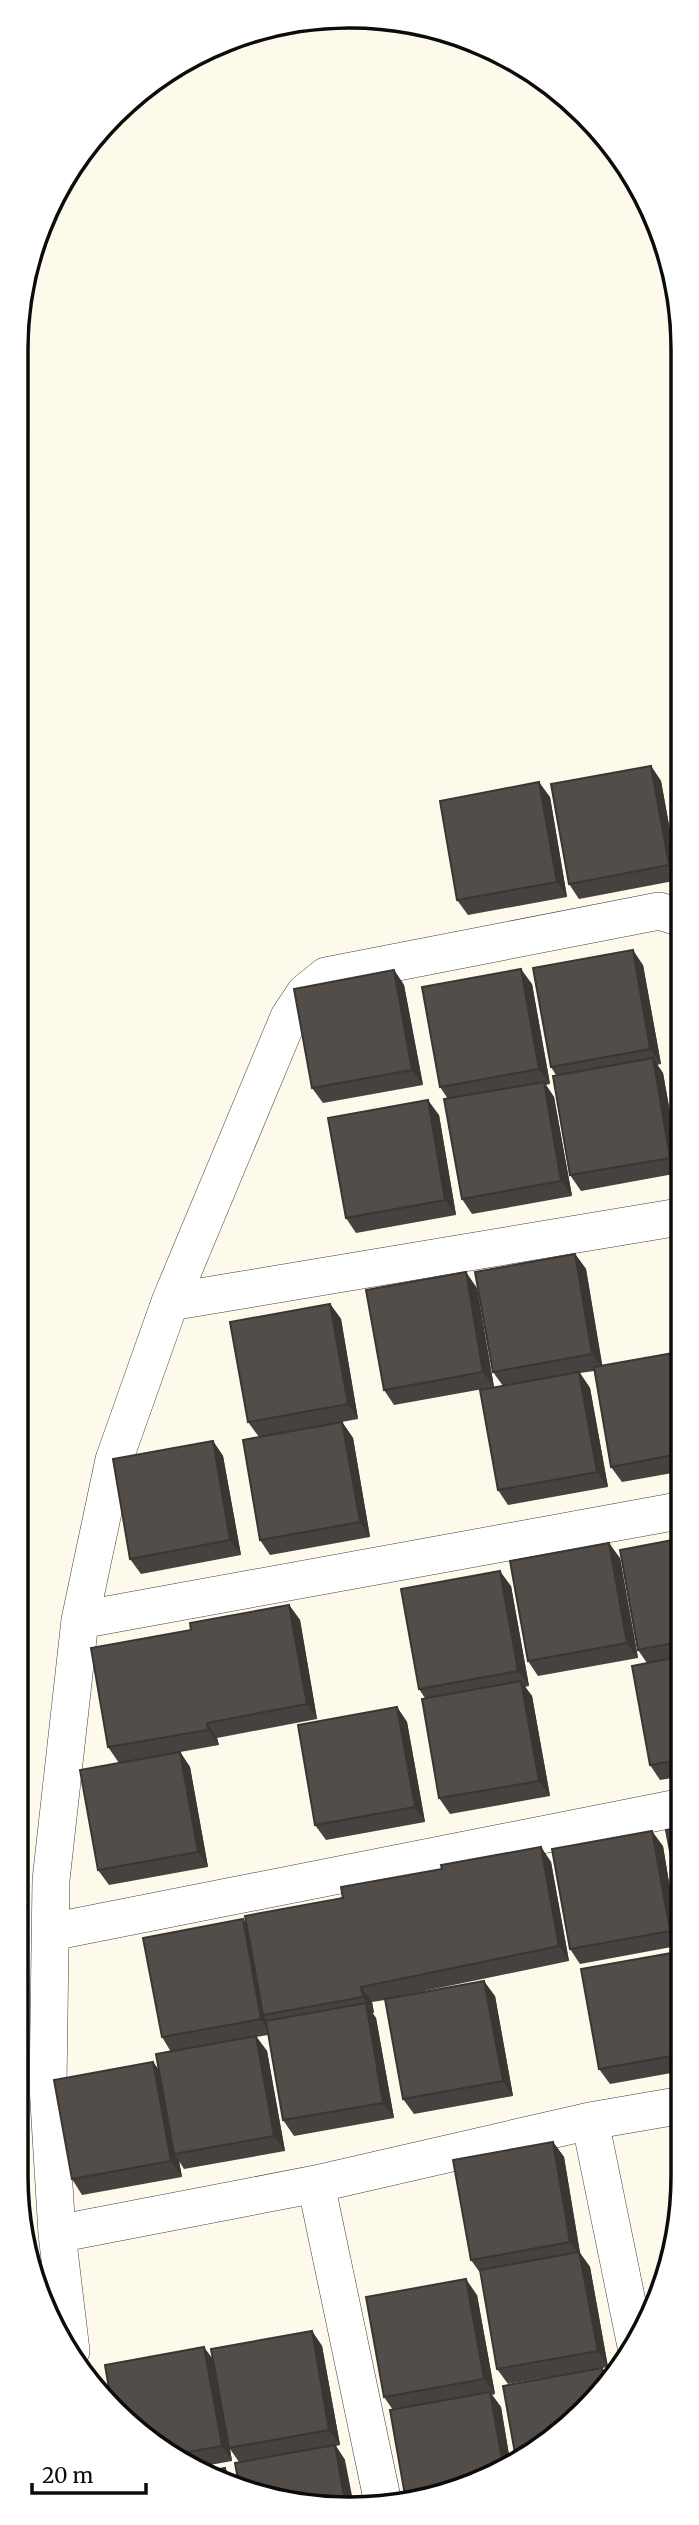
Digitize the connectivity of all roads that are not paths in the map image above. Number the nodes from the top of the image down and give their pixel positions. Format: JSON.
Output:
{"nodes":[{"id":1,"x":671,"y":914,"type":"edge"},
{"id":2,"x":671,"y":1218,"type":"edge"},
{"id":3,"x":170,"y":1302,"type":"junction"},
{"id":4,"x":671,"y":1512,"type":"edge"},
{"id":5,"x":80,"y":1620,"type":"junction"},
{"id":6,"x":671,"y":1809,"type":"edge"},
{"id":7,"x":51,"y":1932,"type":"junction"},
{"id":8,"x":671,"y":2107,"type":"edge"},
{"id":9,"x":590,"y":2121,"type":"junction"},
{"id":10,"x":316,"y":2184,"type":"junction"},
{"id":11,"x":57,"y":2234,"type":"junction"},
{"id":12,"x":632,"y":2328,"type":"edge"},
{"id":13,"x":69,"y":2332,"type":"edge"},
{"id":14,"x":381,"y":2495,"type":"edge"}],
"edges":[{"from":1,"to":3,"type":"street"},
{"from":2,"to":3,"type":"street"},
{"from":3,"to":5,"type":"street"},
{"from":4,"to":5,"type":"street"},
{"from":5,"to":7,"type":"street"},
{"from":6,"to":7,"type":"street"},
{"from":7,"to":11,"type":"street"},
{"from":8,"to":9,"type":"street"},
{"from":9,"to":10,"type":"street"},
{"from":9,"to":12,"type":"street"},
{"from":10,"to":11,"type":"street"},
{"from":10,"to":14,"type":"street"},
{"from":11,"to":13,"type":"street"}]}
